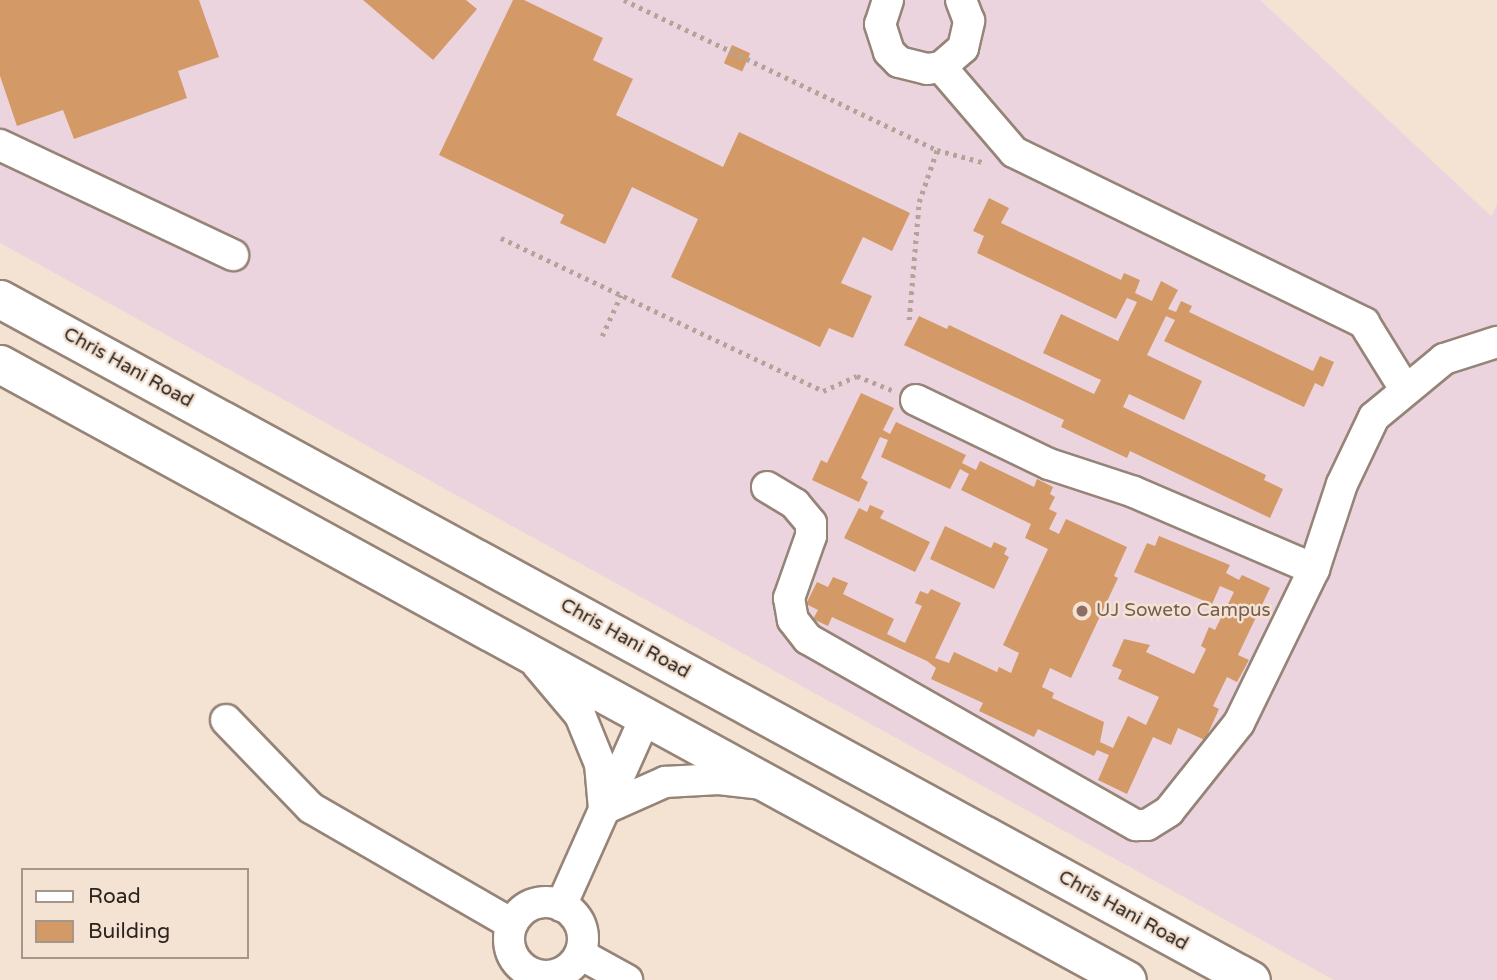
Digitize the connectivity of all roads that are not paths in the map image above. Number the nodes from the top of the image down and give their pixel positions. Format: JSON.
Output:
{"nodes":[{"id":1,"x":888,"y":0,"type":"edge"},
{"id":2,"x":970,"y":4,"type":"edge"},
{"id":3,"x":941,"y":66,"type":"junction"},
{"id":4,"x":0,"y":145,"type":"edge"},
{"id":5,"x":233,"y":255,"type":"dead end"},
{"id":6,"x":0,"y":299,"type":"edge"},
{"id":7,"x":1497,"y":342,"type":"edge"},
{"id":8,"x":96,"y":350,"type":"junction"},
{"id":9,"x":0,"y":364,"type":"edge"},
{"id":10,"x":1405,"y":389,"type":"junction"},
{"id":11,"x":916,"y":400,"type":"road end"},
{"id":12,"x":69,"y":403,"type":"junction"},
{"id":13,"x":767,"y":487,"type":"dead end"},
{"id":14,"x":1314,"y":569,"type":"junction"},
{"id":15,"x":528,"y":654,"type":"junction"},
{"id":16,"x":645,"y":718,"type":"junction"},
{"id":17,"x":226,"y":720,"type":"dead end"},
{"id":18,"x":768,"y":785,"type":"junction"},
{"id":19,"x":604,"y":810,"type":"junction"},
{"id":20,"x":561,"y":906,"type":"junction"},
{"id":21,"x":512,"y":924,"type":"junction"},
{"id":22,"x":580,"y":954,"type":"junction"},
{"id":23,"x":627,"y":980,"type":"edge"},
{"id":24,"x":1127,"y":980,"type":"edge"},
{"id":25,"x":1251,"y":980,"type":"edge"}],
"edges":[{"from":1,"to":3,"type":"lane"},
{"from":2,"to":3,"type":"lane"},
{"from":3,"to":10,"type":"lane"},
{"from":4,"to":5,"type":"lane"},
{"from":6,"to":8,"type":"main road","name":"Chris Hani Road"},
{"from":7,"to":10,"type":"lane"},
{"from":8,"to":12,"type":"main road"},
{"from":8,"to":25,"type":"main road","name":"Chris Hani Road"},
{"from":9,"to":12,"type":"main road"},
{"from":10,"to":14,"type":"lane"},
{"from":11,"to":14,"type":"lane"},
{"from":12,"to":15,"type":"main road"},
{"from":13,"to":14,"type":"lane"},
{"from":15,"to":16,"type":"main road"},
{"from":15,"to":19,"type":"lane"},
{"from":16,"to":18,"type":"main road"},
{"from":16,"to":19,"type":"lane"},
{"from":17,"to":21,"type":"lane"},
{"from":18,"to":19,"type":"lane"},
{"from":18,"to":24,"type":"main road"},
{"from":19,"to":20,"type":"lane"},
{"from":20,"to":21,"type":"lane"},
{"from":20,"to":22,"type":"lane"},
{"from":21,"to":22,"type":"lane"},
{"from":22,"to":23,"type":"lane"}]}
